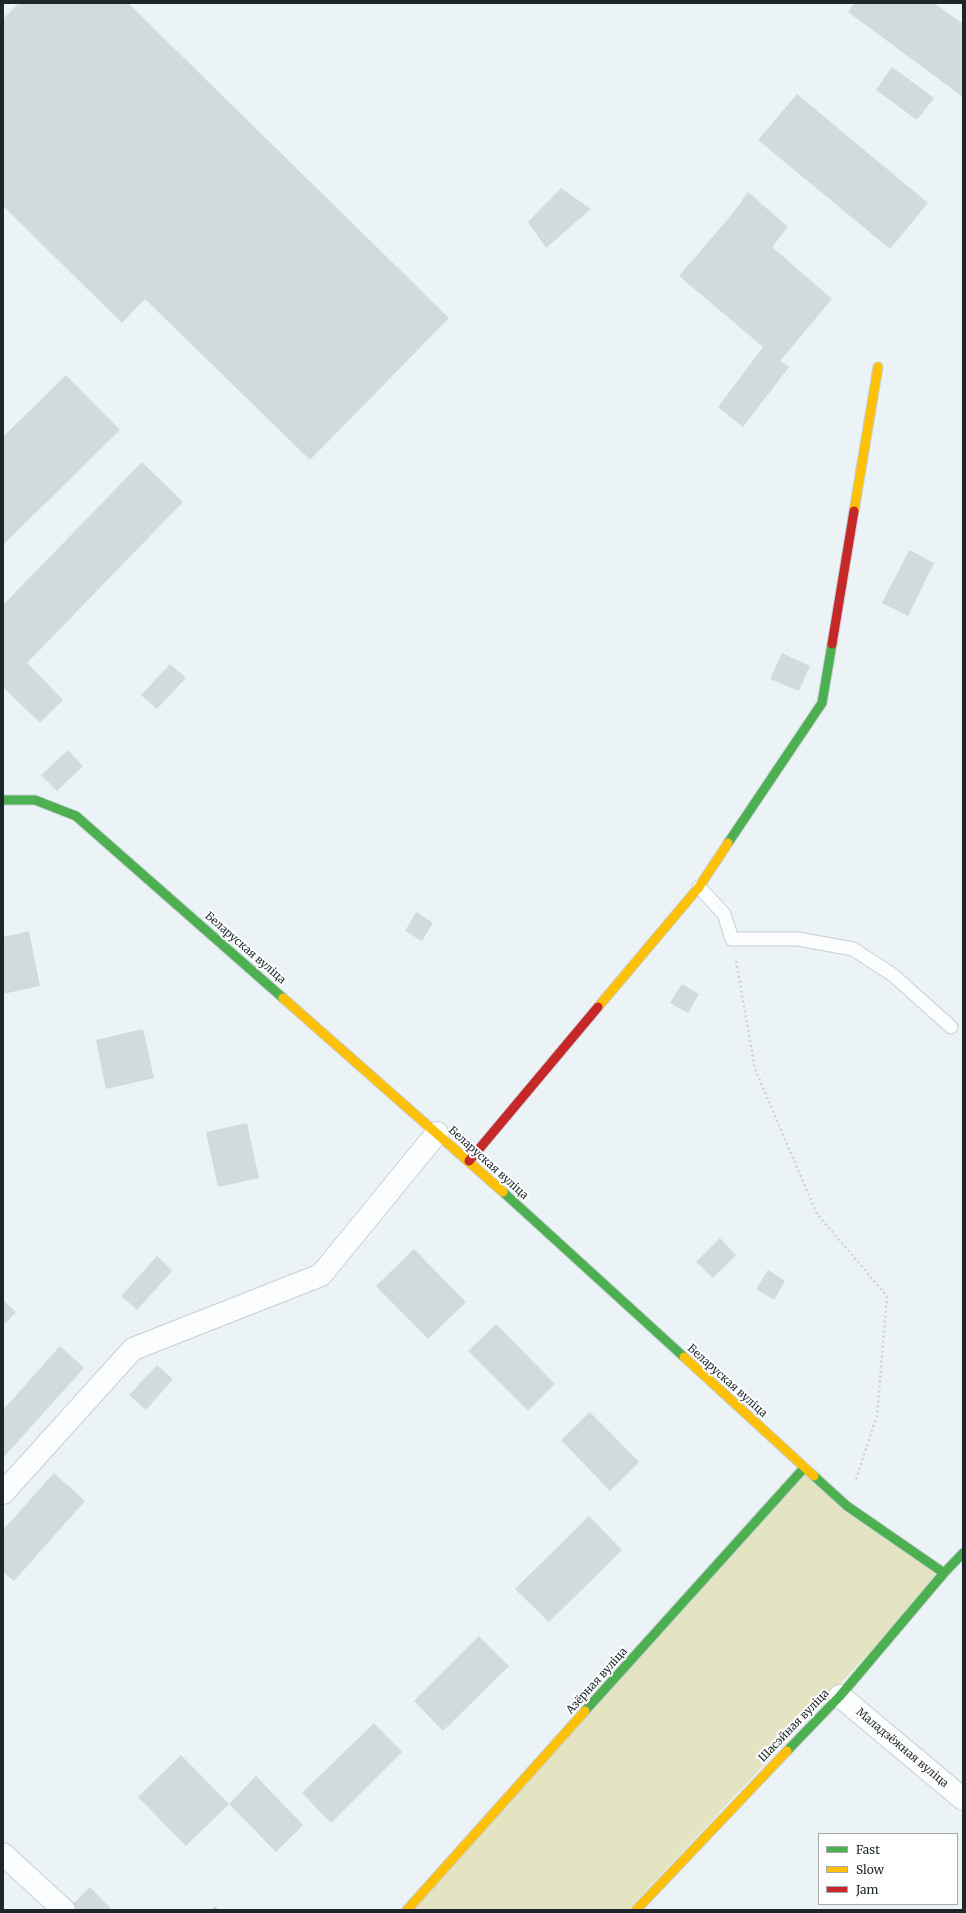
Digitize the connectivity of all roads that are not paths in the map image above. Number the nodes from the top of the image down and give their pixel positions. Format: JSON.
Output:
{"nodes":[{"id":1,"x":878,"y":367,"type":"dead end"},
{"id":2,"x":3,"y":800,"type":"edge"},
{"id":3,"x":699,"y":887,"type":"junction"},
{"id":4,"x":951,"y":1028,"type":"dead end"},
{"id":5,"x":437,"y":1133,"type":"junction"},
{"id":6,"x":469,"y":1161,"type":"junction"},
{"id":7,"x":804,"y":1468,"type":"junction"},
{"id":8,"x":3,"y":1493,"type":"edge"},
{"id":9,"x":963,"y":1553,"type":"edge"},
{"id":10,"x":944,"y":1573,"type":"junction"},
{"id":11,"x":840,"y":1696,"type":"junction"},
{"id":12,"x":963,"y":1800,"type":"edge"},
{"id":13,"x":3,"y":1854,"type":"edge"},
{"id":14,"x":64,"y":1910,"type":"edge"},
{"id":15,"x":408,"y":1910,"type":"edge"},
{"id":16,"x":636,"y":1910,"type":"edge"}],
"edges":[{"from":1,"to":3,"type":"street"},
{"from":2,"to":5,"type":"street","name":"Беларуская вуліца"},
{"from":3,"to":4,"type":"lane"},
{"from":3,"to":6,"type":"street"},
{"from":5,"to":6,"type":"street","name":"Беларуская вуліца"},
{"from":5,"to":8,"type":"street"},
{"from":6,"to":7,"type":"street","name":"Беларуская вуліца"},
{"from":7,"to":10,"type":"street","name":"Беларуская вуліца"},
{"from":7,"to":15,"type":"street","name":"Азёрная вуліца"},
{"from":9,"to":10,"type":"street","name":"Шасэйная вуліца"},
{"from":10,"to":11,"type":"street","name":"Шасэйная вуліца"},
{"from":11,"to":12,"type":"street","name":"Маладзёжная вуліца"},
{"from":11,"to":16,"type":"street","name":"Шасэйная вуліца"},
{"from":13,"to":14,"type":"street"}]}
